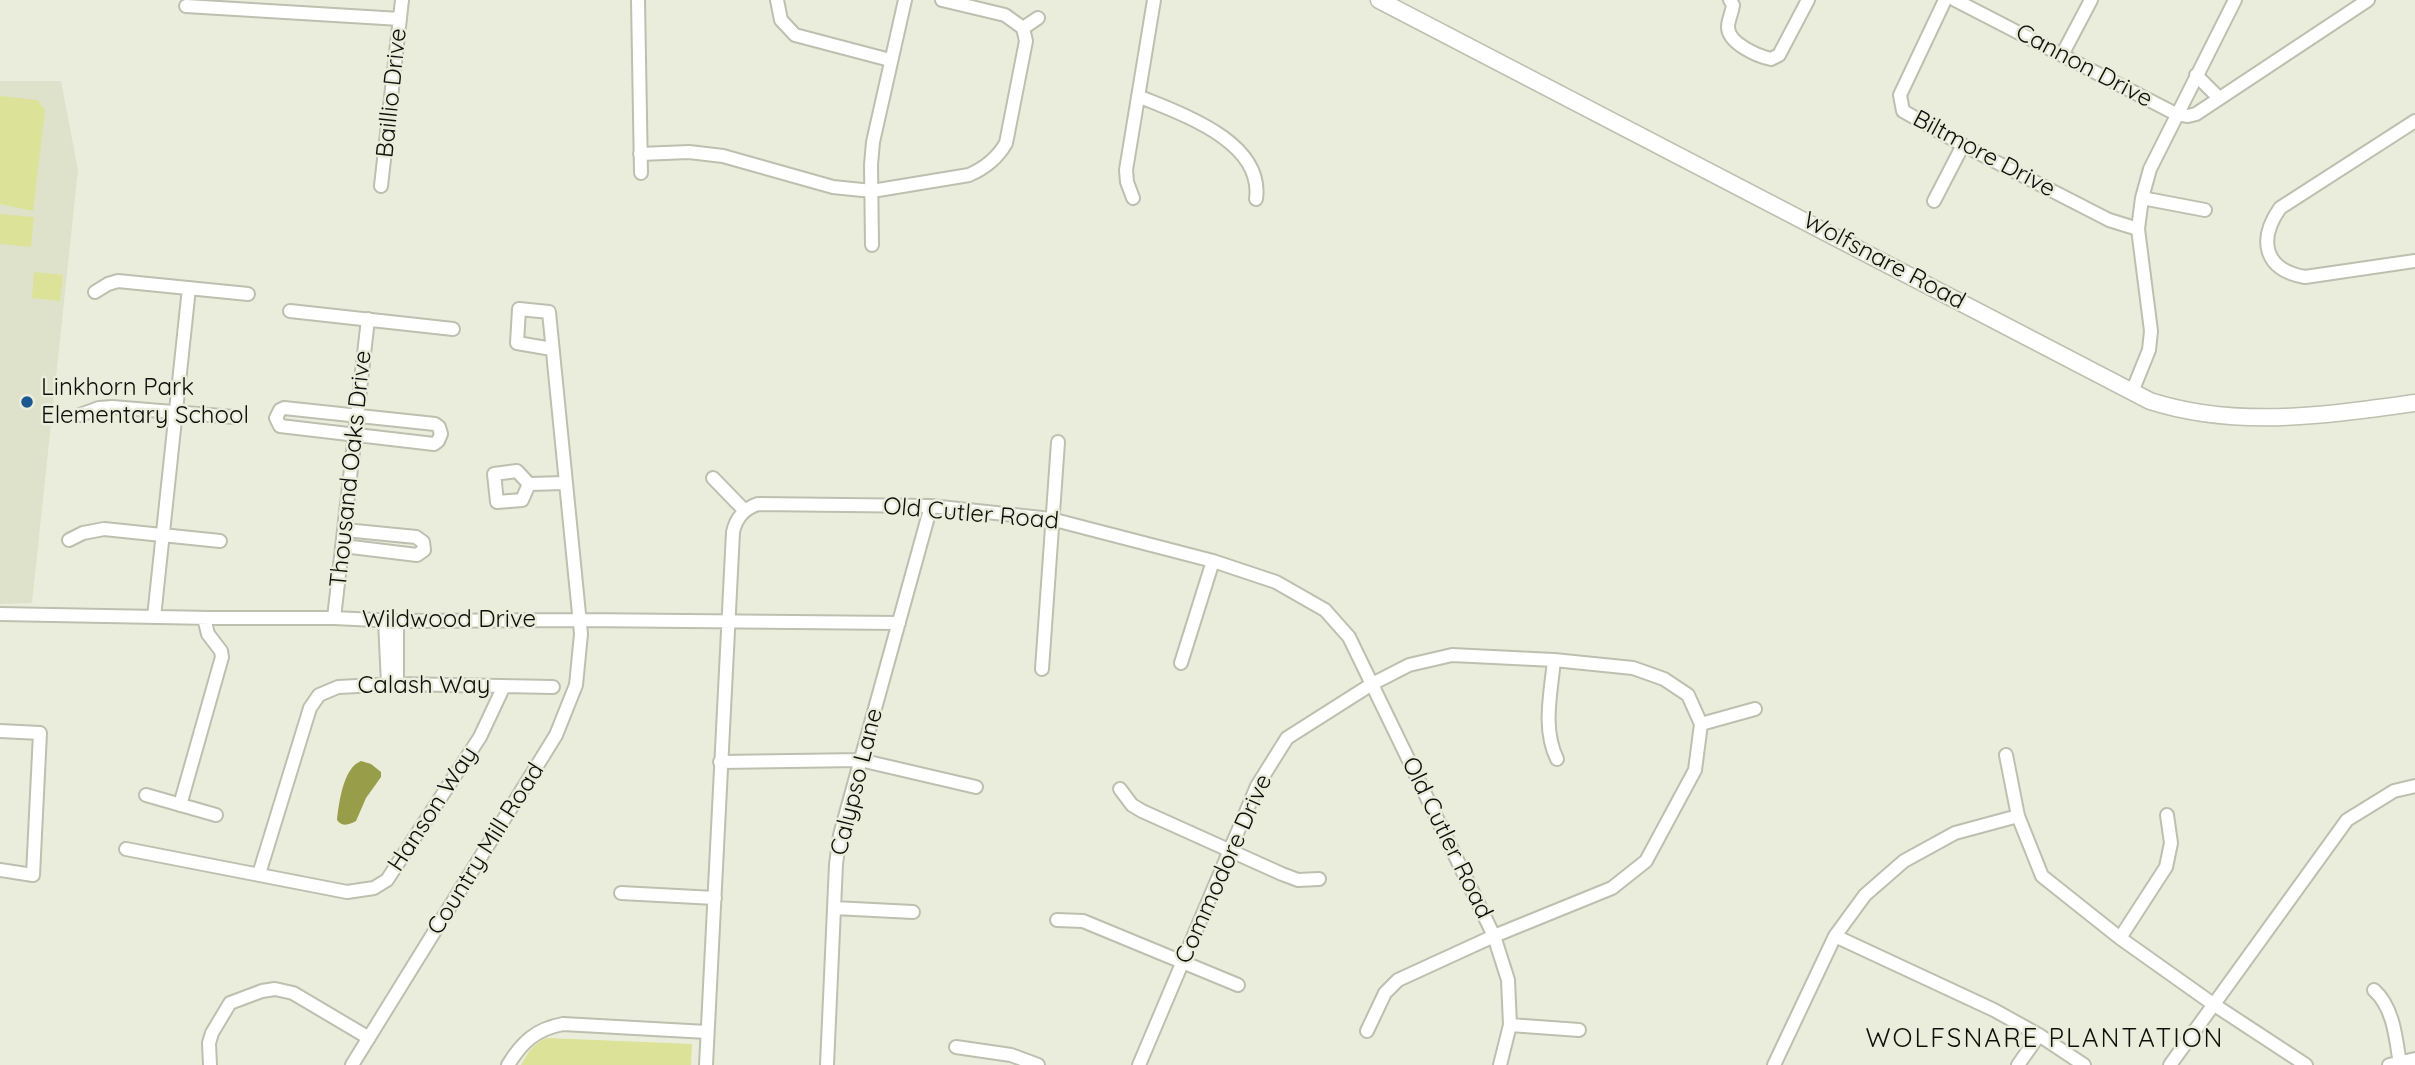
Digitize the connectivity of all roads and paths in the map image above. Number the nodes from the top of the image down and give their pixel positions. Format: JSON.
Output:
{"nodes":[{"id":1,"x":402,"y":0,"type":"edge"},
{"id":2,"x":638,"y":0,"type":"edge"},
{"id":3,"x":777,"y":0,"type":"edge"},
{"id":4,"x":905,"y":0,"type":"edge"},
{"id":5,"x":942,"y":0,"type":"edge"},
{"id":6,"x":1154,"y":0,"type":"edge"},
{"id":7,"x":1379,"y":0,"type":"edge"},
{"id":8,"x":1730,"y":0,"type":"edge"},
{"id":9,"x":1808,"y":0,"type":"edge"},
{"id":10,"x":1945,"y":0,"type":"edge"},
{"id":11,"x":1955,"y":0,"type":"edge"},
{"id":12,"x":2091,"y":0,"type":"edge"},
{"id":13,"x":2235,"y":0,"type":"edge"},
{"id":14,"x":2368,"y":0,"type":"edge"},
{"id":15,"x":186,"y":6,"type":"dead end"},
{"id":16,"x":400,"y":19,"type":"junction"},
{"id":17,"x":1038,"y":19,"type":"dead end"},
{"id":18,"x":1023,"y":28,"type":"junction"},
{"id":19,"x":2062,"y":55,"type":"junction"},
{"id":20,"x":890,"y":60,"type":"junction"},
{"id":21,"x":2196,"y":75,"type":"junction"},
{"id":22,"x":1138,"y":96,"type":"junction"},
{"id":23,"x":2219,"y":98,"type":"junction"},
{"id":24,"x":2176,"y":114,"type":"junction"},
{"id":25,"x":2415,"y":121,"type":"edge"},
{"id":26,"x":1963,"y":145,"type":"junction"},
{"id":27,"x":640,"y":154,"type":"junction"},
{"id":28,"x":641,"y":173,"type":"dead end"},
{"id":29,"x":381,"y":186,"type":"dead end"},
{"id":30,"x":872,"y":191,"type":"junction"},
{"id":31,"x":1133,"y":198,"type":"dead end"},
{"id":32,"x":2142,"y":198,"type":"junction"},
{"id":33,"x":1256,"y":199,"type":"dead end"},
{"id":34,"x":1934,"y":201,"type":"dead end"},
{"id":35,"x":2205,"y":210,"type":"dead end"},
{"id":36,"x":2138,"y":229,"type":"junction"},
{"id":37,"x":872,"y":245,"type":"dead end"},
{"id":38,"x":2415,"y":261,"type":"edge"},
{"id":39,"x":189,"y":288,"type":"junction"},
{"id":40,"x":95,"y":292,"type":"dead end"},
{"id":41,"x":248,"y":294,"type":"dead end"},
{"id":42,"x":290,"y":311,"type":"dead end"},
{"id":43,"x":368,"y":319,"type":"junction"},
{"id":44,"x":453,"y":328,"type":"dead end"},
{"id":45,"x":552,"y":349,"type":"dead end"},
{"id":46,"x":2132,"y":392,"type":"junction"},
{"id":47,"x":2415,"y":403,"type":"edge"},
{"id":48,"x":174,"y":411,"type":"junction"},
{"id":49,"x":80,"y":415,"type":"dead end"},
{"id":50,"x":356,"y":415,"type":"junction"},
{"id":51,"x":234,"y":417,"type":"dead end"},
{"id":52,"x":354,"y":434,"type":"junction"},
{"id":53,"x":1058,"y":442,"type":"dead end"},
{"id":54,"x":713,"y":478,"type":"dead end"},
{"id":55,"x":564,"y":483,"type":"junction"},
{"id":56,"x":529,"y":484,"type":"dead end"},
{"id":57,"x":931,"y":506,"type":"junction"},
{"id":58,"x":745,"y":511,"type":"junction"},
{"id":59,"x":1051,"y":519,"type":"junction"},
{"id":60,"x":345,"y":530,"type":"junction"},
{"id":61,"x":162,"y":535,"type":"junction"},
{"id":62,"x":69,"y":540,"type":"dead end"},
{"id":63,"x":220,"y":541,"type":"dead end"},
{"id":64,"x":343,"y":546,"type":"junction"},
{"id":65,"x":1213,"y":561,"type":"junction"},
{"id":66,"x":0,"y":614,"type":"edge"},
{"id":67,"x":154,"y":617,"type":"junction"},
{"id":68,"x":204,"y":618,"type":"junction"},
{"id":69,"x":334,"y":618,"type":"junction"},
{"id":70,"x":580,"y":620,"type":"junction"},
{"id":71,"x":391,"y":621,"type":"junction"},
{"id":72,"x":729,"y":622,"type":"junction"},
{"id":73,"x":899,"y":623,"type":"junction"},
{"id":74,"x":1554,"y":660,"type":"junction"},
{"id":75,"x":1181,"y":663,"type":"dead end"},
{"id":76,"x":1042,"y":669,"type":"dead end"},
{"id":77,"x":392,"y":684,"type":"junction"},
{"id":78,"x":1372,"y":684,"type":"junction"},
{"id":79,"x":504,"y":686,"type":"junction"},
{"id":80,"x":553,"y":687,"type":"dead end"},
{"id":81,"x":1755,"y":709,"type":"dead end"},
{"id":82,"x":1701,"y":724,"type":"junction"},
{"id":83,"x":0,"y":731,"type":"edge"},
{"id":84,"x":2006,"y":755,"type":"dead end"},
{"id":85,"x":1557,"y":759,"type":"dead end"},
{"id":86,"x":860,"y":760,"type":"junction"},
{"id":87,"x":720,"y":762,"type":"junction"},
{"id":88,"x":2415,"y":786,"type":"edge"},
{"id":89,"x":976,"y":787,"type":"dead end"},
{"id":90,"x":1120,"y":789,"type":"dead end"},
{"id":91,"x":146,"y":795,"type":"dead end"},
{"id":92,"x":180,"y":805,"type":"junction"},
{"id":93,"x":2167,"y":815,"type":"dead end"},
{"id":94,"x":216,"y":816,"type":"dead end"},
{"id":95,"x":2018,"y":816,"type":"junction"},
{"id":96,"x":126,"y":849,"type":"dead end"},
{"id":97,"x":1229,"y":851,"type":"junction"},
{"id":98,"x":0,"y":870,"type":"edge"},
{"id":99,"x":260,"y":874,"type":"junction"},
{"id":100,"x":1319,"y":879,"type":"dead end"},
{"id":101,"x":621,"y":893,"type":"dead end"},
{"id":102,"x":715,"y":898,"type":"junction"},
{"id":103,"x":834,"y":908,"type":"junction"},
{"id":104,"x":912,"y":912,"type":"dead end"},
{"id":105,"x":1056,"y":920,"type":"dead end"},
{"id":106,"x":1494,"y":936,"type":"junction"},
{"id":107,"x":1835,"y":936,"type":"junction"},
{"id":108,"x":2120,"y":938,"type":"junction"},
{"id":109,"x":1182,"y":962,"type":"junction"},
{"id":110,"x":1238,"y":985,"type":"dead end"},
{"id":111,"x":2374,"y":990,"type":"dead end"},
{"id":112,"x":2213,"y":1004,"type":"junction"},
{"id":113,"x":1510,"y":1025,"type":"junction"},
{"id":114,"x":1579,"y":1030,"type":"dead end"},
{"id":115,"x":1367,"y":1031,"type":"dead end"},
{"id":116,"x":707,"y":1032,"type":"junction"},
{"id":117,"x":2039,"y":1035,"type":"junction"},
{"id":118,"x":369,"y":1038,"type":"junction"},
{"id":119,"x":956,"y":1047,"type":"dead end"},
{"id":120,"x":2415,"y":1059,"type":"edge"},
{"id":121,"x":2396,"y":1064,"type":"edge"},
{"id":122,"x":210,"y":1065,"type":"edge"},
{"id":123,"x":352,"y":1065,"type":"edge"},
{"id":124,"x":508,"y":1065,"type":"edge"},
{"id":125,"x":706,"y":1065,"type":"edge"},
{"id":126,"x":827,"y":1065,"type":"edge"},
{"id":127,"x":1038,"y":1065,"type":"edge"},
{"id":128,"x":1139,"y":1065,"type":"edge"},
{"id":129,"x":1500,"y":1065,"type":"edge"},
{"id":130,"x":1774,"y":1065,"type":"edge"},
{"id":131,"x":2018,"y":1065,"type":"edge"},
{"id":132,"x":2084,"y":1065,"type":"edge"},
{"id":133,"x":2170,"y":1065,"type":"edge"},
{"id":134,"x":2306,"y":1065,"type":"edge"}],
"edges":[{"from":1,"to":16,"type":"street","name":"Baillio Drive"},
{"from":2,"to":27,"type":"street"},
{"from":3,"to":20,"type":"street"},
{"from":4,"to":20,"type":"street"},
{"from":5,"to":18,"type":"street"},
{"from":6,"to":22,"type":"street"},
{"from":7,"to":46,"type":"street","name":"Wolfsnare Road"},
{"from":8,"to":9,"type":"street"},
{"from":10,"to":26,"type":"street","name":"Biltmore Drive"},
{"from":11,"to":19,"type":"street","name":"Cannon Drive"},
{"from":12,"to":19,"type":"street"},
{"from":13,"to":21,"type":"street"},
{"from":14,"to":23,"type":"street"},
{"from":15,"to":16,"type":"street"},
{"from":16,"to":29,"type":"street","name":"Baillio Drive"},
{"from":17,"to":18,"type":"street"},
{"from":18,"to":30,"type":"street"},
{"from":19,"to":24,"type":"street","name":"Cannon Drive"},
{"from":20,"to":30,"type":"street"},
{"from":21,"to":23,"type":"street"},
{"from":21,"to":24,"type":"street"},
{"from":22,"to":31,"type":"street"},
{"from":22,"to":33,"type":"street"},
{"from":23,"to":24,"type":"street"},
{"from":24,"to":32,"type":"street"},
{"from":25,"to":38,"type":"street"},
{"from":26,"to":34,"type":"street"},
{"from":26,"to":36,"type":"street","name":"Biltmore Drive"},
{"from":27,"to":28,"type":"street"},
{"from":27,"to":30,"type":"street"},
{"from":30,"to":37,"type":"street"},
{"from":32,"to":35,"type":"street"},
{"from":32,"to":36,"type":"street"},
{"from":36,"to":46,"type":"street"},
{"from":39,"to":40,"type":"street"},
{"from":39,"to":41,"type":"street"},
{"from":39,"to":48,"type":"street"},
{"from":42,"to":43,"type":"street"},
{"from":43,"to":44,"type":"street"},
{"from":43,"to":50,"type":"street","name":"Thousand Oaks Drive"},
{"from":45,"to":55,"type":"street","name":"Country Mill Road"},
{"from":46,"to":47,"type":"street","name":"Wolfsnare Road"},
{"from":48,"to":49,"type":"street"},
{"from":48,"to":51,"type":"street"},
{"from":48,"to":61,"type":"street"},
{"from":50,"to":52,"type":"street","name":"Thousand Oaks Drive"},
{"from":50,"to":52,"type":"street"},
{"from":50,"to":52,"type":"street"},
{"from":52,"to":60,"type":"street","name":"Thousand Oaks Drive"},
{"from":53,"to":59,"type":"street"},
{"from":54,"to":58,"type":"street"},
{"from":55,"to":56,"type":"street"},
{"from":55,"to":70,"type":"street","name":"Country Mill Road"},
{"from":57,"to":58,"type":"street","name":"Old Cutler Road"},
{"from":57,"to":59,"type":"street","name":"Old Cutler Road"},
{"from":57,"to":73,"type":"street","name":"Calypso Lane"},
{"from":58,"to":72,"type":"street"},
{"from":59,"to":65,"type":"street","name":"Old Cutler Road"},
{"from":59,"to":76,"type":"street"},
{"from":60,"to":64,"type":"street","name":"Thousand Oaks Drive"},
{"from":60,"to":64,"type":"street"},
{"from":61,"to":62,"type":"street"},
{"from":61,"to":63,"type":"street"},
{"from":61,"to":67,"type":"street"},
{"from":64,"to":69,"type":"street","name":"Thousand Oaks Drive"},
{"from":65,"to":75,"type":"street"},
{"from":65,"to":78,"type":"street","name":"Old Cutler Road"},
{"from":66,"to":67,"type":"street","name":"Wildwood Drive"},
{"from":67,"to":68,"type":"street","name":"Wildwood Drive"},
{"from":68,"to":69,"type":"street","name":"Wildwood Drive"},
{"from":68,"to":92,"type":"street"},
{"from":69,"to":71,"type":"street","name":"Wildwood Drive"},
{"from":70,"to":71,"type":"street","name":"Wildwood Drive"},
{"from":70,"to":72,"type":"street","name":"Wildwood Drive"},
{"from":70,"to":118,"type":"street","name":"Country Mill Road"},
{"from":71,"to":77,"type":"street"},
{"from":72,"to":73,"type":"street","name":"Wildwood Drive"},
{"from":72,"to":87,"type":"street"},
{"from":73,"to":86,"type":"street","name":"Calypso Lane"},
{"from":74,"to":78,"type":"street","name":"Commodore Drive"},
{"from":74,"to":82,"type":"street","name":"Commodore Drive"},
{"from":74,"to":85,"type":"street"},
{"from":77,"to":79,"type":"street","name":"Calash Way"},
{"from":77,"to":99,"type":"street","name":"Calash Way"},
{"from":78,"to":97,"type":"street","name":"Commodore Drive"},
{"from":78,"to":106,"type":"street","name":"Old Cutler Road"},
{"from":79,"to":80,"type":"street","name":"Calash Way"},
{"from":79,"to":99,"type":"street","name":"Hanson Way"},
{"from":81,"to":82,"type":"street"},
{"from":82,"to":106,"type":"street"},
{"from":83,"to":98,"type":"street"},
{"from":84,"to":95,"type":"street"},
{"from":86,"to":87,"type":"street"},
{"from":86,"to":89,"type":"street"},
{"from":86,"to":103,"type":"street","name":"Calypso Lane"},
{"from":87,"to":102,"type":"street"},
{"from":88,"to":112,"type":"street"},
{"from":90,"to":97,"type":"street"},
{"from":91,"to":92,"type":"street"},
{"from":92,"to":94,"type":"street"},
{"from":93,"to":108,"type":"street"},
{"from":95,"to":107,"type":"street"},
{"from":95,"to":108,"type":"street"},
{"from":96,"to":99,"type":"street","name":"Hanson Way"},
{"from":97,"to":100,"type":"street"},
{"from":97,"to":109,"type":"street","name":"Commodore Drive"},
{"from":101,"to":102,"type":"street"},
{"from":102,"to":116,"type":"street"},
{"from":103,"to":104,"type":"street"},
{"from":103,"to":126,"type":"street","name":"Calypso Lane"},
{"from":105,"to":109,"type":"street"},
{"from":106,"to":113,"type":"street","name":"Old Cutler Road"},
{"from":106,"to":115,"type":"street"},
{"from":107,"to":117,"type":"street"},
{"from":107,"to":130,"type":"street"},
{"from":108,"to":112,"type":"street"},
{"from":109,"to":110,"type":"street"},
{"from":109,"to":128,"type":"street","name":"Commodore Drive"},
{"from":111,"to":121,"type":"street"},
{"from":112,"to":133,"type":"street"},
{"from":112,"to":134,"type":"street"},
{"from":113,"to":114,"type":"street"},
{"from":113,"to":129,"type":"street","name":"Old Cutler Road"},
{"from":116,"to":124,"type":"street"},
{"from":116,"to":125,"type":"street"},
{"from":117,"to":131,"type":"street"},
{"from":117,"to":132,"type":"street"},
{"from":118,"to":122,"type":"street"},
{"from":118,"to":123,"type":"street","name":"Country Mill Road"},
{"from":119,"to":127,"type":"street"},
{"from":120,"to":121,"type":"street"}]}
